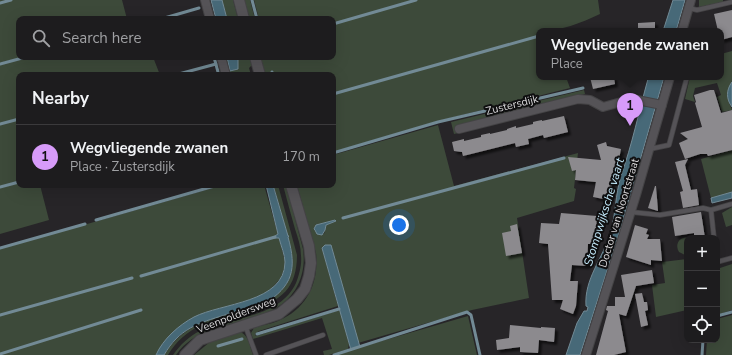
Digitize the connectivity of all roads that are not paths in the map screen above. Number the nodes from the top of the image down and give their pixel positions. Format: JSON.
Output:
{"nodes":[{"id":1,"x":205,"y":0,"type":"edge"},
{"id":2,"x":239,"y":0,"type":"edge"},
{"id":3,"x":732,"y":2,"type":"edge"},
{"id":4,"x":690,"y":4,"type":"edge"},
{"id":5,"x":209,"y":16,"type":"edge"},
{"id":6,"x":243,"y":16,"type":"edge"},
{"id":7,"x":683,"y":28,"type":"edge"},
{"id":8,"x":222,"y":60,"type":"edge"},
{"id":9,"x":256,"y":60,"type":"edge"},
{"id":10,"x":225,"y":72,"type":"edge"},
{"id":11,"x":259,"y":72,"type":"edge"},
{"id":12,"x":669,"y":80,"type":"edge"},
{"id":13,"x":686,"y":80,"type":"edge"},
{"id":14,"x":661,"y":105,"type":"junction"},
{"id":15,"x":459,"y":129,"type":"dead end"},
{"id":16,"x":650,"y":149,"type":"junction"},
{"id":17,"x":292,"y":188,"type":"edge"},
{"id":18,"x":732,"y":204,"type":"edge"},
{"id":19,"x":711,"y":210,"type":"junction"},
{"id":20,"x":631,"y":212,"type":"junction"},
{"id":21,"x":714,"y":235,"type":"edge"},
{"id":22,"x":732,"y":258,"type":"edge"},
{"id":23,"x":720,"y":261,"type":"edge"},
{"id":24,"x":245,"y":325,"type":"junction"},
{"id":25,"x":323,"y":335,"type":"dead end"},
{"id":26,"x":185,"y":355,"type":"edge"},
{"id":27,"x":256,"y":355,"type":"edge"},
{"id":28,"x":266,"y":355,"type":"edge"},
{"id":29,"x":586,"y":355,"type":"edge"}],
"edges":[{"from":1,"to":5,"type":"street"},
{"from":2,"to":6,"type":"street"},
{"from":3,"to":4,"type":"lane"},
{"from":4,"to":7,"type":"street"},
{"from":8,"to":10,"type":"street"},
{"from":9,"to":11,"type":"street"},
{"from":12,"to":14,"type":"street","name":"Doctor van Noortstraat"},
{"from":13,"to":16,"type":"lane"},
{"from":14,"to":15,"type":"street","name":"Zustersdijk"},
{"from":14,"to":16,"type":"street","name":"Doctor van Noortstraat"},
{"from":16,"to":20,"type":"street","name":"Doctor van Noortstraat"},
{"from":17,"to":24,"type":"street","name":"Veenpoldersweg"},
{"from":18,"to":19,"type":"lane"},
{"from":19,"to":20,"type":"lane"},
{"from":19,"to":21,"type":"lane"},
{"from":20,"to":29,"type":"street","name":"Doctor van Noortstraat"},
{"from":22,"to":23,"type":"lane"},
{"from":24,"to":26,"type":"street","name":"Veenpoldersweg"},
{"from":24,"to":27,"type":"lane"},
{"from":25,"to":28,"type":"lane"}]}
